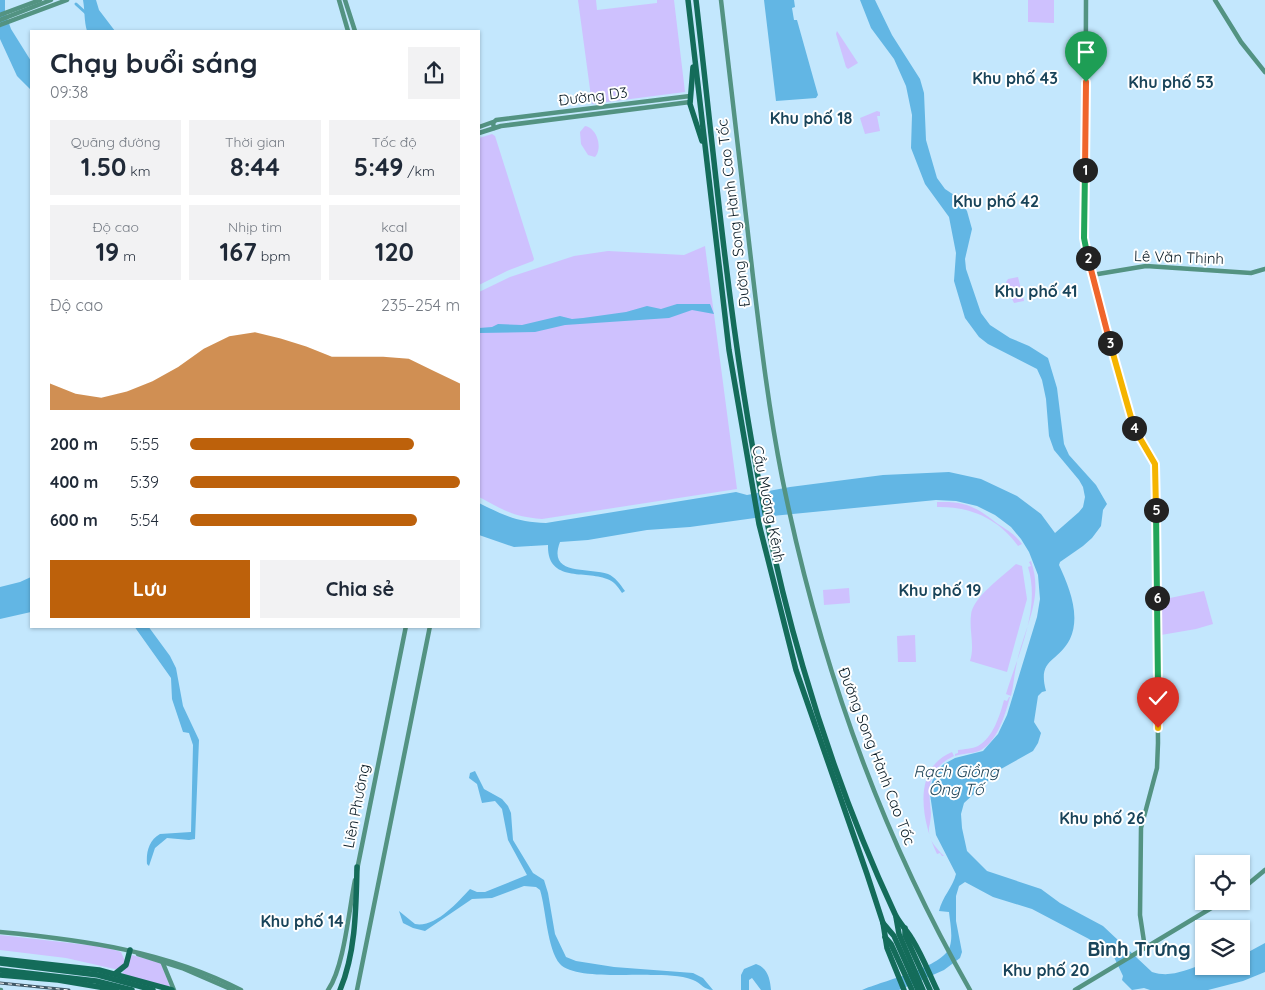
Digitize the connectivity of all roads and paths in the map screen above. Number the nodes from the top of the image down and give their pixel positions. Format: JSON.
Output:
{"nodes":[{"id":1,"x":40,"y":0,"type":"edge"},
{"id":2,"x":51,"y":0,"type":"edge"},
{"id":3,"x":67,"y":0,"type":"edge"},
{"id":4,"x":338,"y":0,"type":"edge"},
{"id":5,"x":345,"y":0,"type":"edge"},
{"id":6,"x":688,"y":0,"type":"edge"},
{"id":7,"x":696,"y":0,"type":"edge"},
{"id":8,"x":721,"y":0,"type":"edge"},
{"id":9,"x":1086,"y":0,"type":"edge"},
{"id":10,"x":1215,"y":0,"type":"edge"},
{"id":11,"x":0,"y":15,"type":"edge"},
{"id":12,"x":0,"y":20,"type":"edge"},
{"id":13,"x":0,"y":25,"type":"edge"},
{"id":14,"x":348,"y":30,"type":"edge"},
{"id":15,"x":355,"y":30,"type":"edge"},
{"id":16,"x":694,"y":48,"type":"junction"},
{"id":17,"x":1265,"y":72,"type":"edge"},
{"id":18,"x":690,"y":99,"type":"junction"},
{"id":19,"x":494,"y":125,"type":"junction"},
{"id":20,"x":480,"y":127,"type":"edge"},
{"id":21,"x":480,"y":132,"type":"edge"},
{"id":22,"x":708,"y":168,"type":"junction"},
{"id":23,"x":1265,"y":269,"type":"edge"},
{"id":24,"x":1092,"y":275,"type":"junction"},
{"id":25,"x":772,"y":423,"type":"joint"},
{"id":26,"x":805,"y":578,"type":"joint"},
{"id":27,"x":406,"y":628,"type":"edge"},
{"id":28,"x":430,"y":628,"type":"edge"},
{"id":29,"x":357,"y":866,"type":"junction"},
{"id":30,"x":1265,"y":870,"type":"edge"},
{"id":31,"x":1250,"y":882,"type":"edge"},
{"id":32,"x":1208,"y":910,"type":"edge"},
{"id":33,"x":896,"y":917,"type":"junction"},
{"id":34,"x":883,"y":923,"type":"junction"},
{"id":35,"x":906,"y":928,"type":"junction"},
{"id":36,"x":0,"y":932,"type":"edge"},
{"id":37,"x":885,"y":937,"type":"junction"},
{"id":38,"x":1145,"y":948,"type":"junction"},
{"id":39,"x":130,"y":950,"type":"junction"},
{"id":40,"x":0,"y":959,"type":"edge"},
{"id":41,"x":161,"y":959,"type":"junction"},
{"id":42,"x":911,"y":962,"type":"junction"},
{"id":43,"x":0,"y":963,"type":"edge"},
{"id":44,"x":0,"y":970,"type":"edge"},
{"id":45,"x":116,"y":973,"type":"junction"},
{"id":46,"x":0,"y":975,"type":"edge"},
{"id":47,"x":97,"y":978,"type":"junction"},
{"id":48,"x":969,"y":988,"type":"edge"},
{"id":49,"x":117,"y":990,"type":"edge"},
{"id":50,"x":132,"y":990,"type":"edge"},
{"id":51,"x":153,"y":990,"type":"edge"},
{"id":52,"x":173,"y":990,"type":"edge"},
{"id":53,"x":233,"y":990,"type":"edge"},
{"id":54,"x":240,"y":990,"type":"edge"},
{"id":55,"x":328,"y":990,"type":"edge"},
{"id":56,"x":340,"y":990,"type":"edge"},
{"id":57,"x":357,"y":990,"type":"edge"},
{"id":58,"x":904,"y":990,"type":"edge"},
{"id":59,"x":912,"y":990,"type":"edge"},
{"id":60,"x":918,"y":990,"type":"edge"},
{"id":61,"x":922,"y":990,"type":"edge"},
{"id":62,"x":930,"y":990,"type":"edge"},
{"id":63,"x":937,"y":990,"type":"edge"},
{"id":64,"x":1075,"y":990,"type":"edge"}],
"edges":[{"from":1,"to":11,"type":"main road"},
{"from":2,"to":12,"type":"main road"},
{"from":3,"to":13,"type":"main road"},
{"from":4,"to":14,"type":"main road"},
{"from":5,"to":15,"type":"main road"},
{"from":6,"to":16,"type":"highway"},
{"from":7,"to":33,"type":"highway","name":"Cầu Mương Kênh"},
{"from":8,"to":25,"type":"main road","name":"Đường Song Hành Cao Tốc"},
{"from":9,"to":24,"type":"main road"},
{"from":10,"to":17,"type":"main road"},
{"from":16,"to":18,"type":"highway"},
{"from":16,"to":22,"type":"highway"},
{"from":18,"to":19,"type":"main road","name":"Đường D3"},
{"from":18,"to":22,"type":"highway"},
{"from":19,"to":20,"type":"main road"},
{"from":19,"to":21,"type":"main road"},
{"from":22,"to":34,"type":"highway","name":"Cầu Mương Kênh"},
{"from":23,"to":24,"type":"main road","name":"Lê Văn Thịnh"},
{"from":24,"to":38,"type":"main road"},
{"from":25,"to":26,"type":"main road","name":"Cầu Mương Kênh"},
{"from":26,"to":48,"type":"main road","name":"Đường Song Hành Cao Tốc"},
{"from":27,"to":29,"type":"main road","name":"Liên Phường"},
{"from":28,"to":57,"type":"main road"},
{"from":29,"to":55,"type":"main road","name":"Liên Phường"},
{"from":29,"to":56,"type":"highway"},
{"from":30,"to":31,"type":"main road"},
{"from":32,"to":38,"type":"main road"},
{"from":33,"to":35,"type":"highway"},
{"from":33,"to":42,"type":"highway"},
{"from":34,"to":37,"type":"highway"},
{"from":34,"to":42,"type":"highway"},
{"from":35,"to":42,"type":"highway"},
{"from":35,"to":63,"type":"highway"},
{"from":36,"to":39,"type":"main road"},
{"from":37,"to":58,"type":"highway"},
{"from":37,"to":59,"type":"highway"},
{"from":38,"to":64,"type":"main road"},
{"from":39,"to":41,"type":"main road"},
{"from":39,"to":45,"type":"highway"},
{"from":40,"to":47,"type":"highway"},
{"from":41,"to":52,"type":"main road"},
{"from":41,"to":53,"type":"main road"},
{"from":41,"to":54,"type":"main road"},
{"from":42,"to":60,"type":"highway"},
{"from":42,"to":61,"type":"highway"},
{"from":42,"to":62,"type":"highway"},
{"from":43,"to":47,"type":"highway"},
{"from":44,"to":47,"type":"highway"},
{"from":45,"to":47,"type":"highway"},
{"from":45,"to":52,"type":"highway"},
{"from":46,"to":47,"type":"highway"},
{"from":47,"to":49,"type":"highway"},
{"from":47,"to":50,"type":"highway"},
{"from":47,"to":51,"type":"highway"}]}
